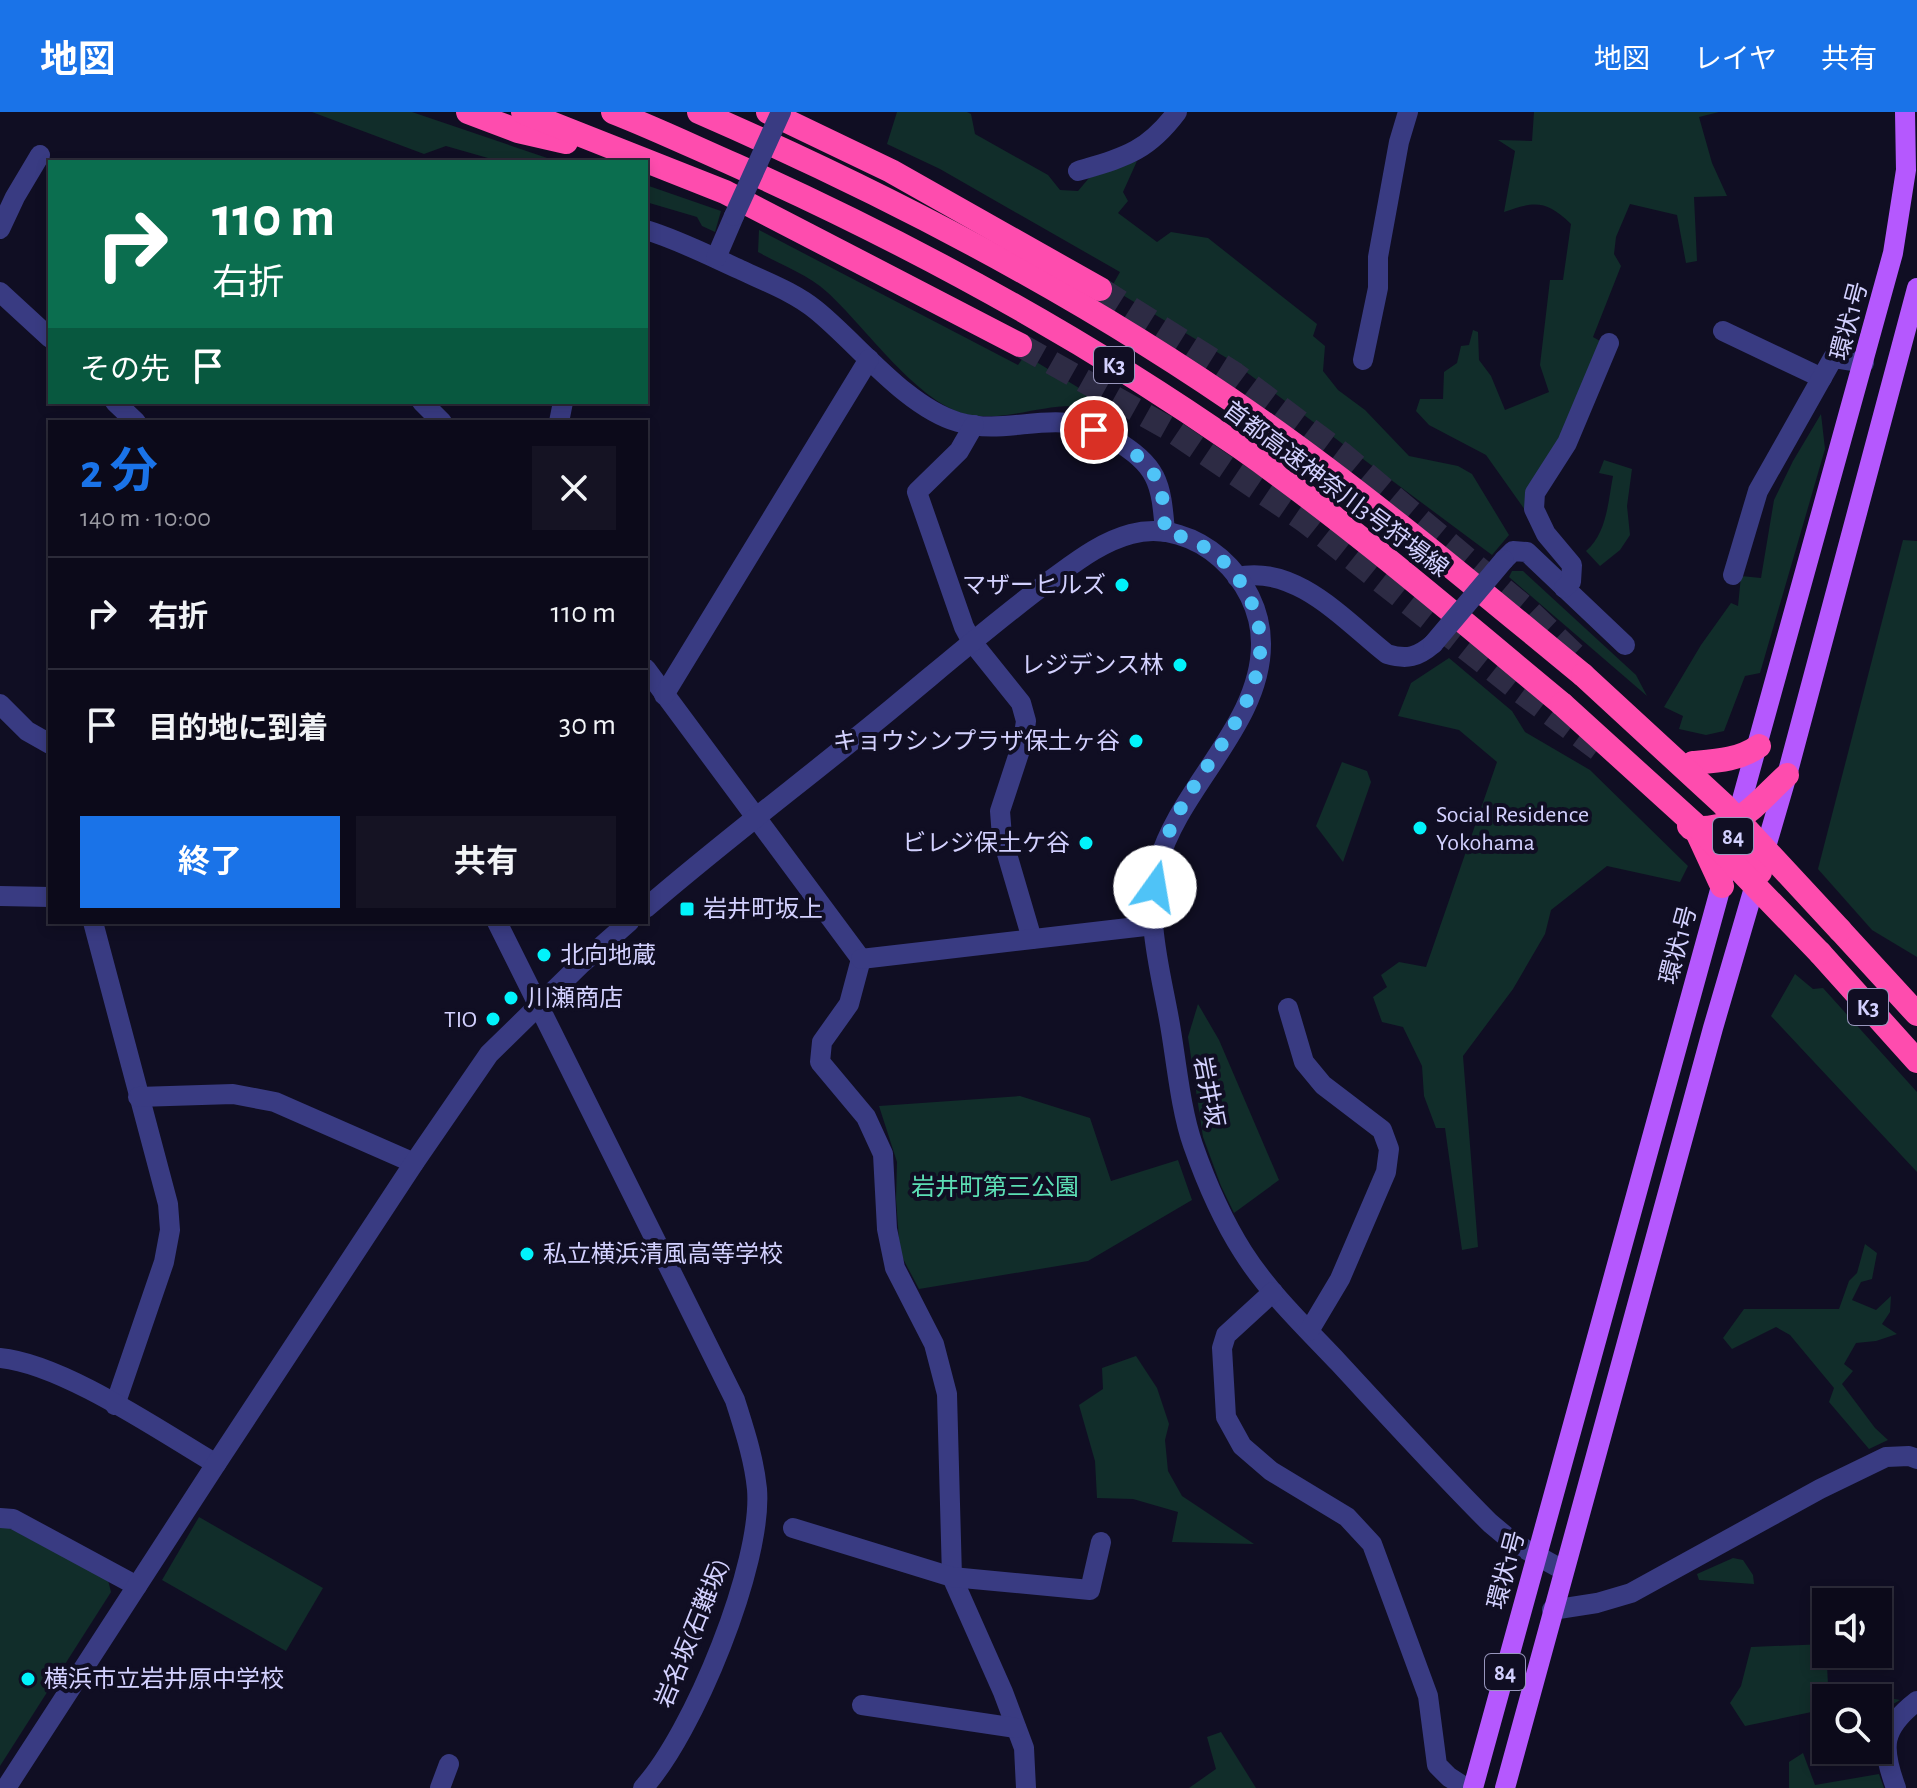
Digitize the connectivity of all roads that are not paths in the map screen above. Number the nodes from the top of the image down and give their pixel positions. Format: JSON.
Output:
{"nodes":[{"id":1,"x":468,"y":112,"type":"edge"},
{"id":2,"x":523,"y":112,"type":"edge"},
{"id":3,"x":613,"y":112,"type":"edge"},
{"id":4,"x":699,"y":112,"type":"edge"},
{"id":5,"x":768,"y":112,"type":"edge"},
{"id":6,"x":781,"y":112,"type":"edge"},
{"id":7,"x":1177,"y":112,"type":"edge"},
{"id":8,"x":1408,"y":112,"type":"edge"},
{"id":9,"x":1905,"y":112,"type":"edge"},
{"id":10,"x":40,"y":155,"type":"dead end"},
{"id":11,"x":639,"y":158,"type":"junction"},
{"id":12,"x":644,"y":160,"type":"edge"},
{"id":13,"x":648,"y":162,"type":"edge"},
{"id":14,"x":1078,"y":171,"type":"dead end"},
{"id":15,"x":0,"y":229,"type":"edge"},
{"id":16,"x":648,"y":231,"type":"edge"},
{"id":17,"x":716,"y":258,"type":"junction"},
{"id":18,"x":1917,"y":288,"type":"edge"},
{"id":19,"x":1100,"y":289,"type":"tunnel mouth"},
{"id":20,"x":0,"y":292,"type":"edge"},
{"id":21,"x":45,"y":328,"type":"edge"},
{"id":22,"x":1723,"y":331,"type":"dead end"},
{"id":23,"x":1609,"y":343,"type":"dead end"},
{"id":24,"x":1020,"y":345,"type":"tunnel mouth"},
{"id":25,"x":869,"y":359,"type":"junction"},
{"id":26,"x":1363,"y":360,"type":"dead end"},
{"id":27,"x":1864,"y":363,"type":"junction"},
{"id":28,"x":1822,"y":378,"type":"junction"},
{"id":29,"x":117,"y":404,"type":"edge"},
{"id":30,"x":424,"y":404,"type":"edge"},
{"id":31,"x":134,"y":420,"type":"edge"},
{"id":32,"x":440,"y":420,"type":"edge"},
{"id":33,"x":974,"y":425,"type":"junction"},
{"id":34,"x":1174,"y":534,"type":"junction"},
{"id":35,"x":1733,"y":575,"type":"dead end"},
{"id":36,"x":1237,"y":577,"type":"junction"},
{"id":37,"x":1564,"y":588,"type":"junction"},
{"id":38,"x":972,"y":642,"type":"junction"},
{"id":39,"x":1625,"y":645,"type":"dead end"},
{"id":40,"x":648,"y":672,"type":"edge"},
{"id":41,"x":664,"y":695,"type":"junction"},
{"id":42,"x":0,"y":704,"type":"edge"},
{"id":43,"x":1642,"y":719,"type":"dead end"},
{"id":44,"x":48,"y":743,"type":"edge"},
{"id":45,"x":1759,"y":746,"type":"junction"},
{"id":46,"x":1607,"y":755,"type":"tunnel mouth"},
{"id":47,"x":1693,"y":763,"type":"junction"},
{"id":48,"x":1787,"y":775,"type":"junction"},
{"id":49,"x":757,"y":816,"type":"junction"},
{"id":50,"x":1736,"y":822,"type":"junction"},
{"id":51,"x":1691,"y":828,"type":"junction"},
{"id":52,"x":1760,"y":872,"type":"junction"},
{"id":53,"x":1722,"y":886,"type":"junction"},
{"id":54,"x":0,"y":896,"type":"edge"},
{"id":55,"x":48,"y":897,"type":"edge"},
{"id":56,"x":649,"y":898,"type":"edge"},
{"id":57,"x":94,"y":924,"type":"edge"},
{"id":58,"x":498,"y":924,"type":"edge"},
{"id":59,"x":627,"y":924,"type":"edge"},
{"id":60,"x":1154,"y":925,"type":"junction"},
{"id":61,"x":1032,"y":939,"type":"junction"},
{"id":62,"x":861,"y":959,"type":"junction"},
{"id":63,"x":539,"y":1006,"type":"junction"},
{"id":64,"x":1288,"y":1008,"type":"dead end"},
{"id":65,"x":1917,"y":1014,"type":"edge"},
{"id":66,"x":1917,"y":1061,"type":"edge"},
{"id":67,"x":138,"y":1097,"type":"junction"},
{"id":68,"x":414,"y":1163,"type":"junction"},
{"id":69,"x":1273,"y":1292,"type":"junction"},
{"id":70,"x":1309,"y":1331,"type":"junction"},
{"id":71,"x":0,"y":1358,"type":"edge"},
{"id":72,"x":115,"y":1405,"type":"junction"},
{"id":73,"x":1917,"y":1459,"type":"edge"},
{"id":74,"x":216,"y":1464,"type":"junction"},
{"id":75,"x":0,"y":1518,"type":"edge"},
{"id":76,"x":793,"y":1528,"type":"dead end"},
{"id":77,"x":1101,"y":1542,"type":"dead end"},
{"id":78,"x":1537,"y":1556,"type":"junction"},
{"id":79,"x":1563,"y":1570,"type":"junction"},
{"id":80,"x":952,"y":1577,"type":"junction"},
{"id":81,"x":137,"y":1586,"type":"junction"},
{"id":82,"x":1552,"y":1610,"type":"junction"},
{"id":83,"x":1917,"y":1701,"type":"edge"},
{"id":84,"x":862,"y":1705,"type":"dead end"},
{"id":85,"x":1016,"y":1728,"type":"junction"},
{"id":86,"x":449,"y":1764,"type":"dead end"},
{"id":87,"x":1888,"y":1766,"type":"junction"},
{"id":88,"x":6,"y":1788,"type":"edge"},
{"id":89,"x":440,"y":1788,"type":"edge"},
{"id":90,"x":643,"y":1788,"type":"edge"},
{"id":91,"x":1026,"y":1788,"type":"edge"},
{"id":92,"x":1466,"y":1788,"type":"edge"},
{"id":93,"x":1473,"y":1788,"type":"edge"},
{"id":94,"x":1505,"y":1788,"type":"edge"},
{"id":95,"x":1896,"y":1788,"type":"edge"},
{"id":96,"x":1909,"y":1788,"type":"edge"}],
"edges":[{"from":1,"to":11,"type":"highway"},
{"from":2,"to":11,"type":"highway"},
{"from":3,"to":66,"type":"highway","name":"首都高速神奈川3号狩場線","number":"K3","bridge":true},
{"from":4,"to":65,"type":"highway","name":"首都高速神奈川3号狩場線","number":"K3","bridge":true},
{"from":5,"to":19,"type":"highway"},
{"from":6,"to":17,"type":"street","bridge":true},
{"from":7,"to":14,"type":"street"},
{"from":8,"to":26,"type":"street"},
{"from":9,"to":27,"type":"main road","name":"環状1号","number":"84"},
{"from":10,"to":15,"type":"street"},
{"from":11,"to":12,"type":"highway"},
{"from":13,"to":24,"type":"highway"},
{"from":16,"to":17,"type":"street"},
{"from":17,"to":25,"type":"street"},
{"from":18,"to":48,"type":"main road","number":"84"},
{"from":20,"to":21,"type":"street"},
{"from":22,"to":28,"type":"street"},
{"from":23,"to":37,"type":"street"},
{"from":25,"to":33,"type":"street"},
{"from":25,"to":41,"type":"street"},
{"from":27,"to":28,"type":"street"},
{"from":27,"to":45,"type":"main road","name":"環状1号","number":"84"},
{"from":28,"to":35,"type":"street"},
{"from":29,"to":31,"type":"street"},
{"from":30,"to":32,"type":"street"},
{"from":33,"to":34,"type":"street"},
{"from":33,"to":38,"type":"street"},
{"from":34,"to":36,"type":"street","name":"岩井坂"},
{"from":34,"to":38,"type":"street"},
{"from":36,"to":37,"type":"street","bridge":true},
{"from":36,"to":60,"type":"street","name":"岩井坂"},
{"from":37,"to":39,"type":"street"},
{"from":38,"to":49,"type":"street"},
{"from":38,"to":61,"type":"street"},
{"from":40,"to":41,"type":"street"},
{"from":41,"to":49,"type":"street"},
{"from":42,"to":44,"type":"street"},
{"from":43,"to":47,"type":"highway"},
{"from":45,"to":47,"type":"highway"},
{"from":45,"to":50,"type":"main road","name":"環状1号","number":"84"},
{"from":46,"to":51,"type":"highway"},
{"from":47,"to":50,"type":"highway"},
{"from":48,"to":50,"type":"highway"},
{"from":48,"to":52,"type":"main road","number":"84"},
{"from":49,"to":56,"type":"street"},
{"from":49,"to":62,"type":"street"},
{"from":50,"to":51,"type":"highway"},
{"from":50,"to":52,"type":"highway"},
{"from":50,"to":53,"type":"main road","name":"環状1号","number":"84"},
{"from":51,"to":53,"type":"highway"},
{"from":52,"to":79,"type":"main road","number":"84"},
{"from":53,"to":78,"type":"main road","name":"環状1号","number":"84"},
{"from":54,"to":55,"type":"street"},
{"from":57,"to":67,"type":"street"},
{"from":58,"to":63,"type":"street","name":"岩名坂(石難坂)"},
{"from":59,"to":63,"type":"street"},
{"from":60,"to":61,"type":"street"},
{"from":60,"to":69,"type":"street","name":"岩井坂"},
{"from":61,"to":62,"type":"street"},
{"from":62,"to":80,"type":"street"},
{"from":63,"to":68,"type":"street"},
{"from":63,"to":90,"type":"street","name":"岩名坂(石難坂)"},
{"from":64,"to":70,"type":"street"},
{"from":67,"to":68,"type":"street"},
{"from":67,"to":72,"type":"street"},
{"from":68,"to":74,"type":"street"},
{"from":69,"to":70,"type":"street","name":"岩井坂"},
{"from":69,"to":92,"type":"street"},
{"from":70,"to":78,"type":"street","name":"岩井坂"},
{"from":71,"to":72,"type":"street"},
{"from":72,"to":74,"type":"street"},
{"from":73,"to":82,"type":"street"},
{"from":74,"to":81,"type":"street"},
{"from":75,"to":81,"type":"street"},
{"from":76,"to":80,"type":"street"},
{"from":77,"to":80,"type":"street"},
{"from":78,"to":79,"type":"street","name":"岩井坂"},
{"from":78,"to":93,"type":"main road","name":"環状1号","number":"84"},
{"from":79,"to":82,"type":"main road","number":"84"},
{"from":80,"to":85,"type":"street"},
{"from":81,"to":88,"type":"street"},
{"from":82,"to":94,"type":"main road","number":"84"},
{"from":83,"to":87,"type":"street"},
{"from":84,"to":85,"type":"street"},
{"from":85,"to":91,"type":"street"},
{"from":86,"to":89,"type":"street"},
{"from":87,"to":95,"type":"street"},
{"from":87,"to":96,"type":"street"}]}
